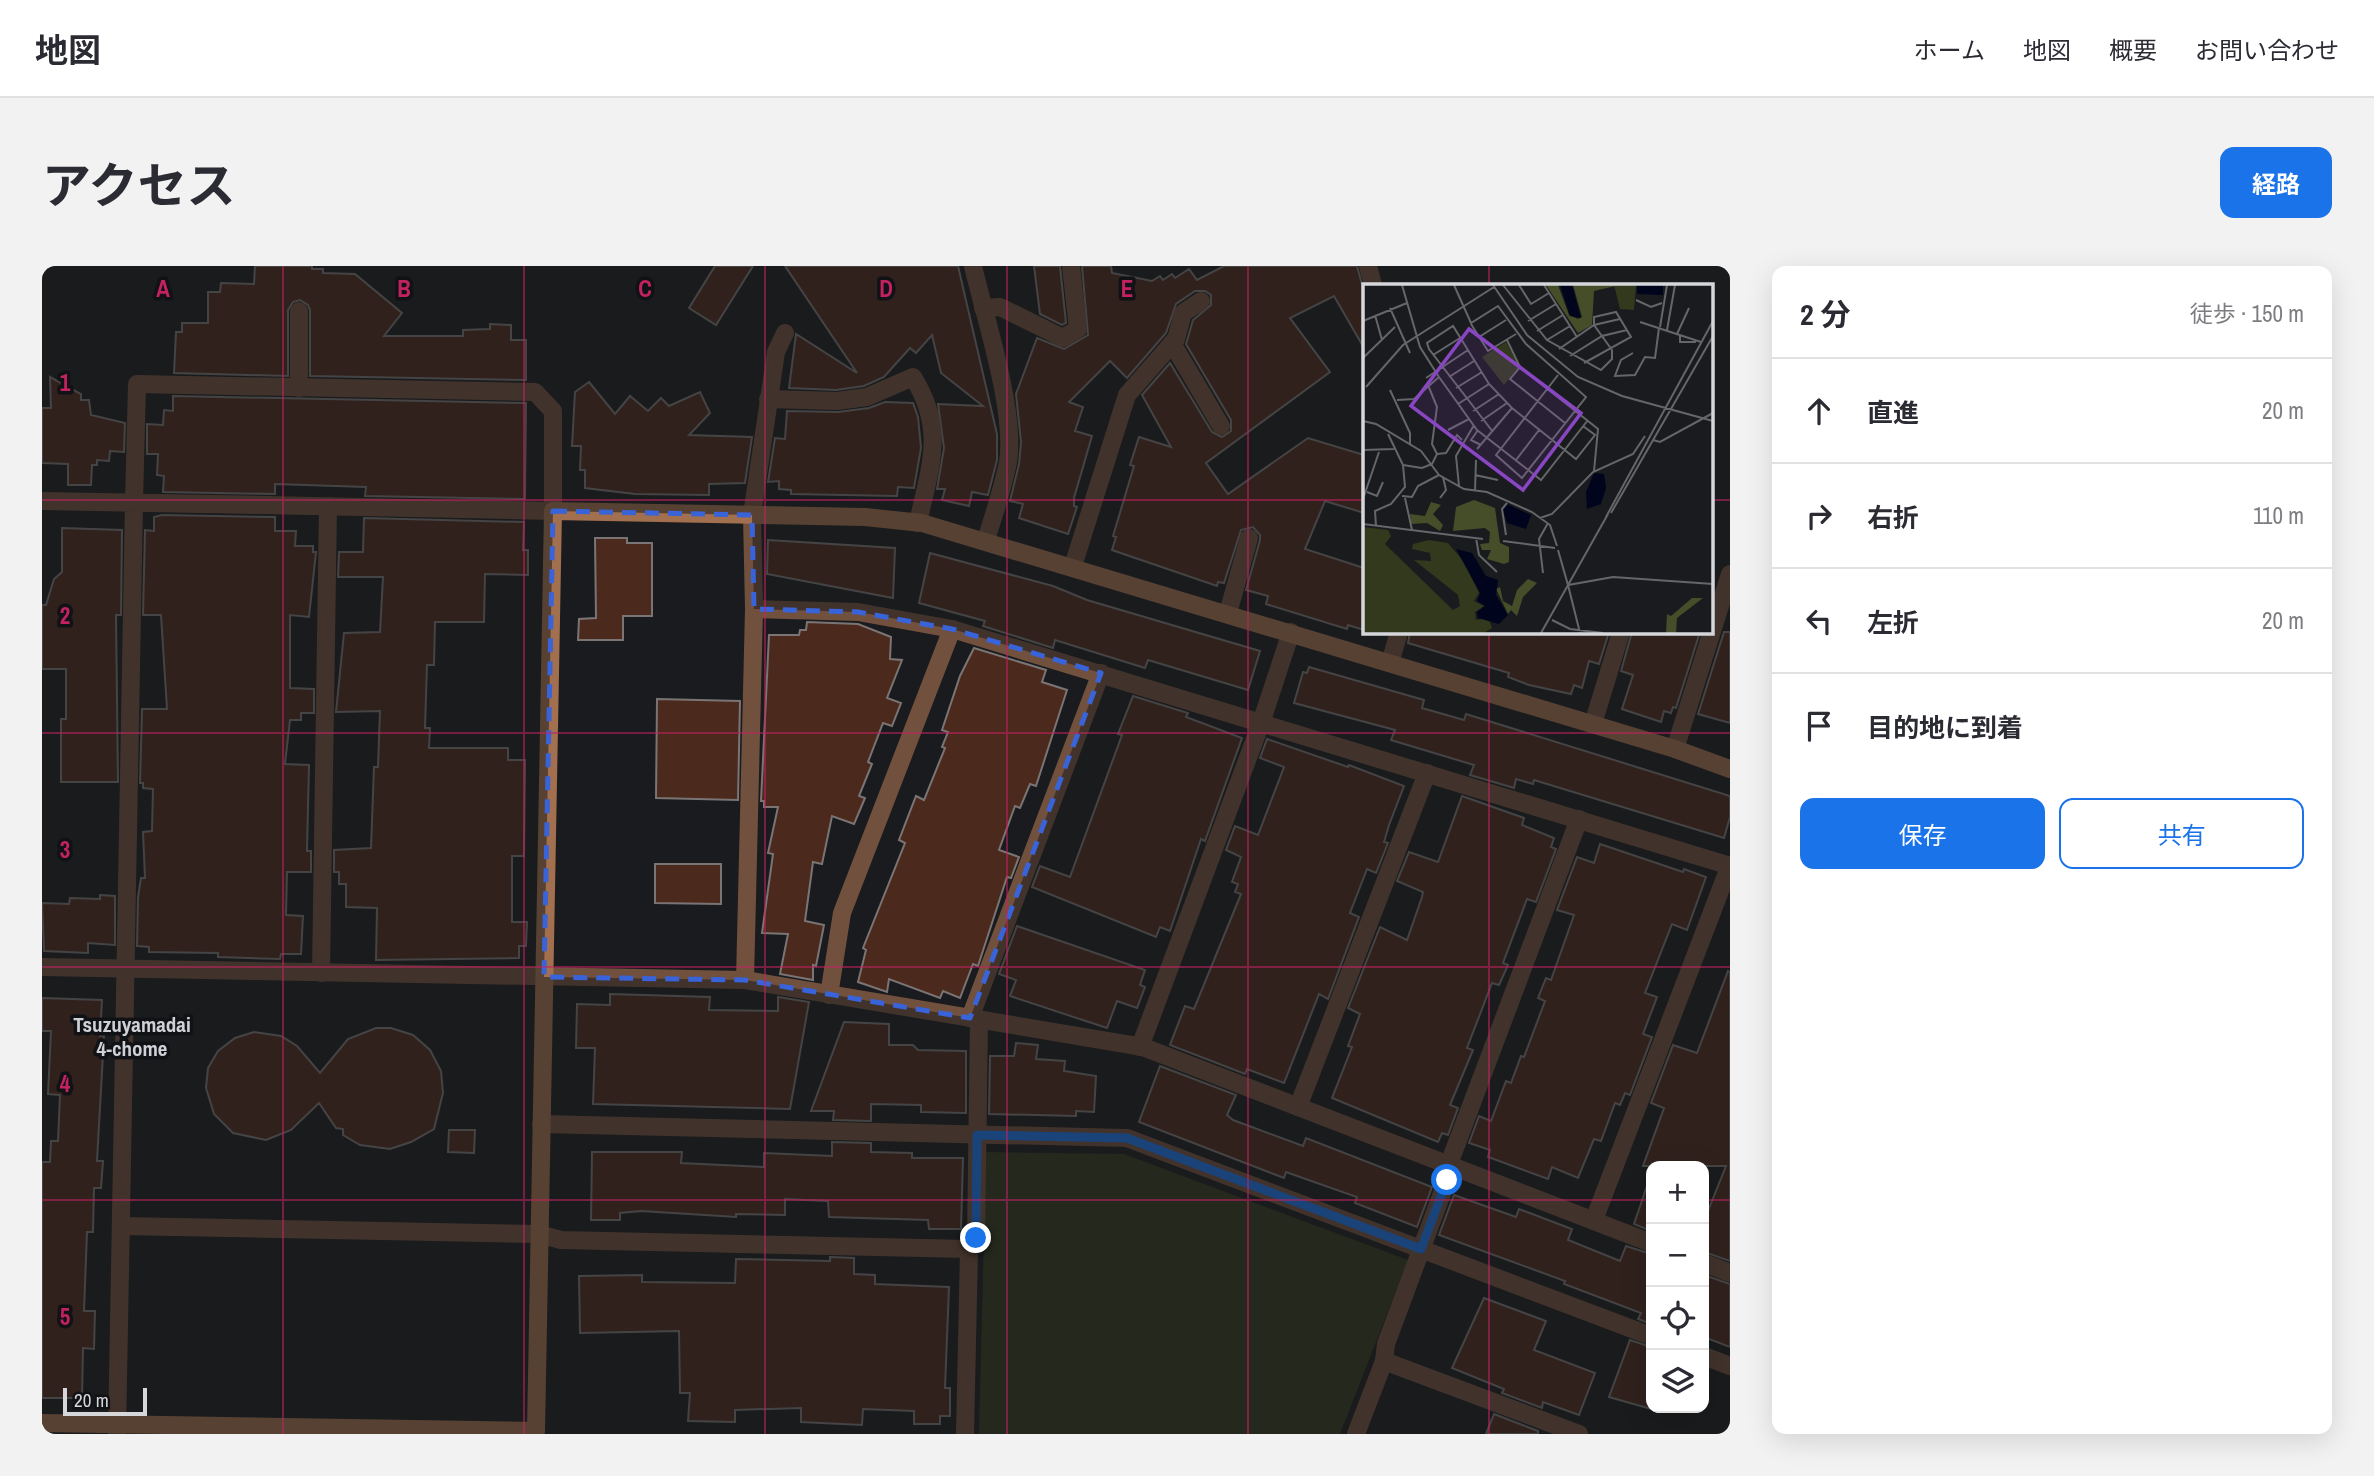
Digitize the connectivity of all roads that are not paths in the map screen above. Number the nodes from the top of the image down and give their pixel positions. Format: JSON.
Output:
{"nodes":[{"id":1,"x":973,"y":266,"type":"edge"},
{"id":2,"x":1072,"y":266,"type":"edge"},
{"id":3,"x":1368,"y":266,"type":"edge"},
{"id":4,"x":1373,"y":284,"type":"edge"},
{"id":5,"x":1201,"y":300,"type":"dead end"},
{"id":6,"x":983,"y":308,"type":"junction"},
{"id":7,"x":299,"y":312,"type":"dead end"},
{"id":8,"x":785,"y":333,"type":"dead end"},
{"id":9,"x":1172,"y":343,"type":"junction"},
{"id":10,"x":299,"y":388,"type":"junction"},
{"id":11,"x":768,"y":399,"type":"junction"},
{"id":12,"x":1221,"y":426,"type":"dead end"},
{"id":13,"x":42,"y":500,"type":"edge"},
{"id":14,"x":134,"y":502,"type":"junction"},
{"id":15,"x":328,"y":506,"type":"junction"},
{"id":16,"x":553,"y":511,"type":"junction"},
{"id":17,"x":752,"y":515,"type":"junction"},
{"id":18,"x":918,"y":523,"type":"junction"},
{"id":19,"x":1249,"y":538,"type":"dead end"},
{"id":20,"x":986,"y":540,"type":"junction"},
{"id":21,"x":1073,"y":566,"type":"junction"},
{"id":22,"x":1722,"y":584,"type":"edge"},
{"id":23,"x":754,"y":609,"type":"junction"},
{"id":24,"x":1228,"y":613,"type":"junction"},
{"id":25,"x":1713,"y":616,"type":"edge"},
{"id":26,"x":952,"y":629,"type":"junction"},
{"id":27,"x":1291,"y":632,"type":"junction"},
{"id":28,"x":1398,"y":634,"type":"edge"},
{"id":29,"x":1620,"y":634,"type":"edge"},
{"id":30,"x":1708,"y":634,"type":"edge"},
{"id":31,"x":1390,"y":663,"type":"junction"},
{"id":32,"x":1101,"y":673,"type":"junction"},
{"id":33,"x":1261,"y":723,"type":"junction"},
{"id":34,"x":1593,"y":724,"type":"junction"},
{"id":35,"x":1675,"y":749,"type":"junction"},
{"id":36,"x":1730,"y":769,"type":"edge"},
{"id":37,"x":1427,"y":773,"type":"junction"},
{"id":38,"x":1578,"y":819,"type":"junction"},
{"id":39,"x":1730,"y":866,"type":"edge"},
{"id":40,"x":42,"y":967,"type":"edge"},
{"id":41,"x":126,"y":968,"type":"junction"},
{"id":42,"x":321,"y":973,"type":"junction"},
{"id":43,"x":544,"y":977,"type":"junction"},
{"id":44,"x":745,"y":981,"type":"junction"},
{"id":45,"x":829,"y":995,"type":"junction"},
{"id":46,"x":975,"y":1019,"type":"junction"},
{"id":47,"x":1140,"y":1047,"type":"junction"},
{"id":48,"x":1298,"y":1107,"type":"junction"},
{"id":49,"x":541,"y":1124,"type":"junction"},
{"id":50,"x":977,"y":1135,"type":"junction"},
{"id":51,"x":1449,"y":1164,"type":"junction"},
{"id":52,"x":1594,"y":1220,"type":"junction"},
{"id":53,"x":121,"y":1226,"type":"junction"},
{"id":54,"x":539,"y":1234,"type":"junction"},
{"id":55,"x":1646,"y":1240,"type":"edge"},
{"id":56,"x":970,"y":1249,"type":"junction"},
{"id":57,"x":1421,"y":1249,"type":"junction"},
{"id":58,"x":1709,"y":1265,"type":"edge"},
{"id":59,"x":1730,"y":1273,"type":"edge"},
{"id":60,"x":1646,"y":1334,"type":"edge"},
{"id":61,"x":1709,"y":1358,"type":"edge"},
{"id":62,"x":1384,"y":1361,"type":"junction"},
{"id":63,"x":1730,"y":1366,"type":"edge"},
{"id":64,"x":42,"y":1423,"type":"edge"},
{"id":65,"x":117,"y":1429,"type":"edge"},
{"id":66,"x":541,"y":1433,"type":"edge"},
{"id":67,"x":1576,"y":1433,"type":"edge"},
{"id":68,"x":965,"y":1434,"type":"edge"},
{"id":69,"x":1356,"y":1434,"type":"edge"}],
"edges":[{"from":1,"to":6,"type":"street"},
{"from":2,"to":6,"type":"street"},
{"from":3,"to":4,"type":"street"},
{"from":5,"to":9,"type":"street"},
{"from":6,"to":20,"type":"street"},
{"from":7,"to":10,"type":"street"},
{"from":8,"to":11,"type":"street"},
{"from":9,"to":12,"type":"street"},
{"from":9,"to":21,"type":"street"},
{"from":10,"to":14,"type":"street"},
{"from":10,"to":16,"type":"street"},
{"from":11,"to":17,"type":"street"},
{"from":11,"to":18,"type":"street"},
{"from":13,"to":14,"type":"street"},
{"from":14,"to":15,"type":"street"},
{"from":14,"to":41,"type":"street"},
{"from":15,"to":16,"type":"street"},
{"from":15,"to":42,"type":"street"},
{"from":16,"to":17,"type":"street"},
{"from":16,"to":43,"type":"street"},
{"from":17,"to":18,"type":"street"},
{"from":17,"to":23,"type":"street"},
{"from":18,"to":20,"type":"street"},
{"from":19,"to":24,"type":"street"},
{"from":20,"to":21,"type":"street"},
{"from":21,"to":24,"type":"street"},
{"from":22,"to":25,"type":"street"},
{"from":23,"to":26,"type":"street"},
{"from":23,"to":44,"type":"street"},
{"from":24,"to":27,"type":"street"},
{"from":26,"to":32,"type":"street"},
{"from":26,"to":45,"type":"street"},
{"from":27,"to":31,"type":"street"},
{"from":27,"to":33,"type":"street"},
{"from":28,"to":31,"type":"street"},
{"from":29,"to":34,"type":"street"},
{"from":30,"to":35,"type":"street"},
{"from":31,"to":34,"type":"street"},
{"from":32,"to":33,"type":"street"},
{"from":32,"to":46,"type":"street"},
{"from":33,"to":37,"type":"street"},
{"from":33,"to":47,"type":"street"},
{"from":34,"to":35,"type":"street"},
{"from":35,"to":36,"type":"street"},
{"from":37,"to":38,"type":"street"},
{"from":37,"to":48,"type":"street"},
{"from":38,"to":39,"type":"street"},
{"from":38,"to":51,"type":"street"},
{"from":39,"to":52,"type":"street"},
{"from":40,"to":41,"type":"street"},
{"from":41,"to":42,"type":"street"},
{"from":41,"to":53,"type":"street"},
{"from":42,"to":43,"type":"street"},
{"from":43,"to":44,"type":"street"},
{"from":43,"to":49,"type":"street"},
{"from":44,"to":45,"type":"street"},
{"from":45,"to":46,"type":"street"},
{"from":46,"to":47,"type":"street"},
{"from":46,"to":50,"type":"street"},
{"from":47,"to":48,"type":"street"},
{"from":48,"to":51,"type":"street"},
{"from":49,"to":50,"type":"street"},
{"from":49,"to":54,"type":"street"},
{"from":50,"to":56,"type":"street"},
{"from":50,"to":57,"type":"street"},
{"from":51,"to":52,"type":"street"},
{"from":51,"to":57,"type":"street"},
{"from":52,"to":55,"type":"street"},
{"from":53,"to":54,"type":"street"},
{"from":53,"to":65,"type":"street"},
{"from":54,"to":56,"type":"street"},
{"from":54,"to":66,"type":"street"},
{"from":56,"to":68,"type":"street"},
{"from":57,"to":60,"type":"street"},
{"from":57,"to":62,"type":"street"},
{"from":58,"to":59,"type":"street"},
{"from":61,"to":63,"type":"street"},
{"from":62,"to":67,"type":"street"},
{"from":62,"to":69,"type":"street"},
{"from":64,"to":65,"type":"street"},
{"from":65,"to":66,"type":"street"}]}
